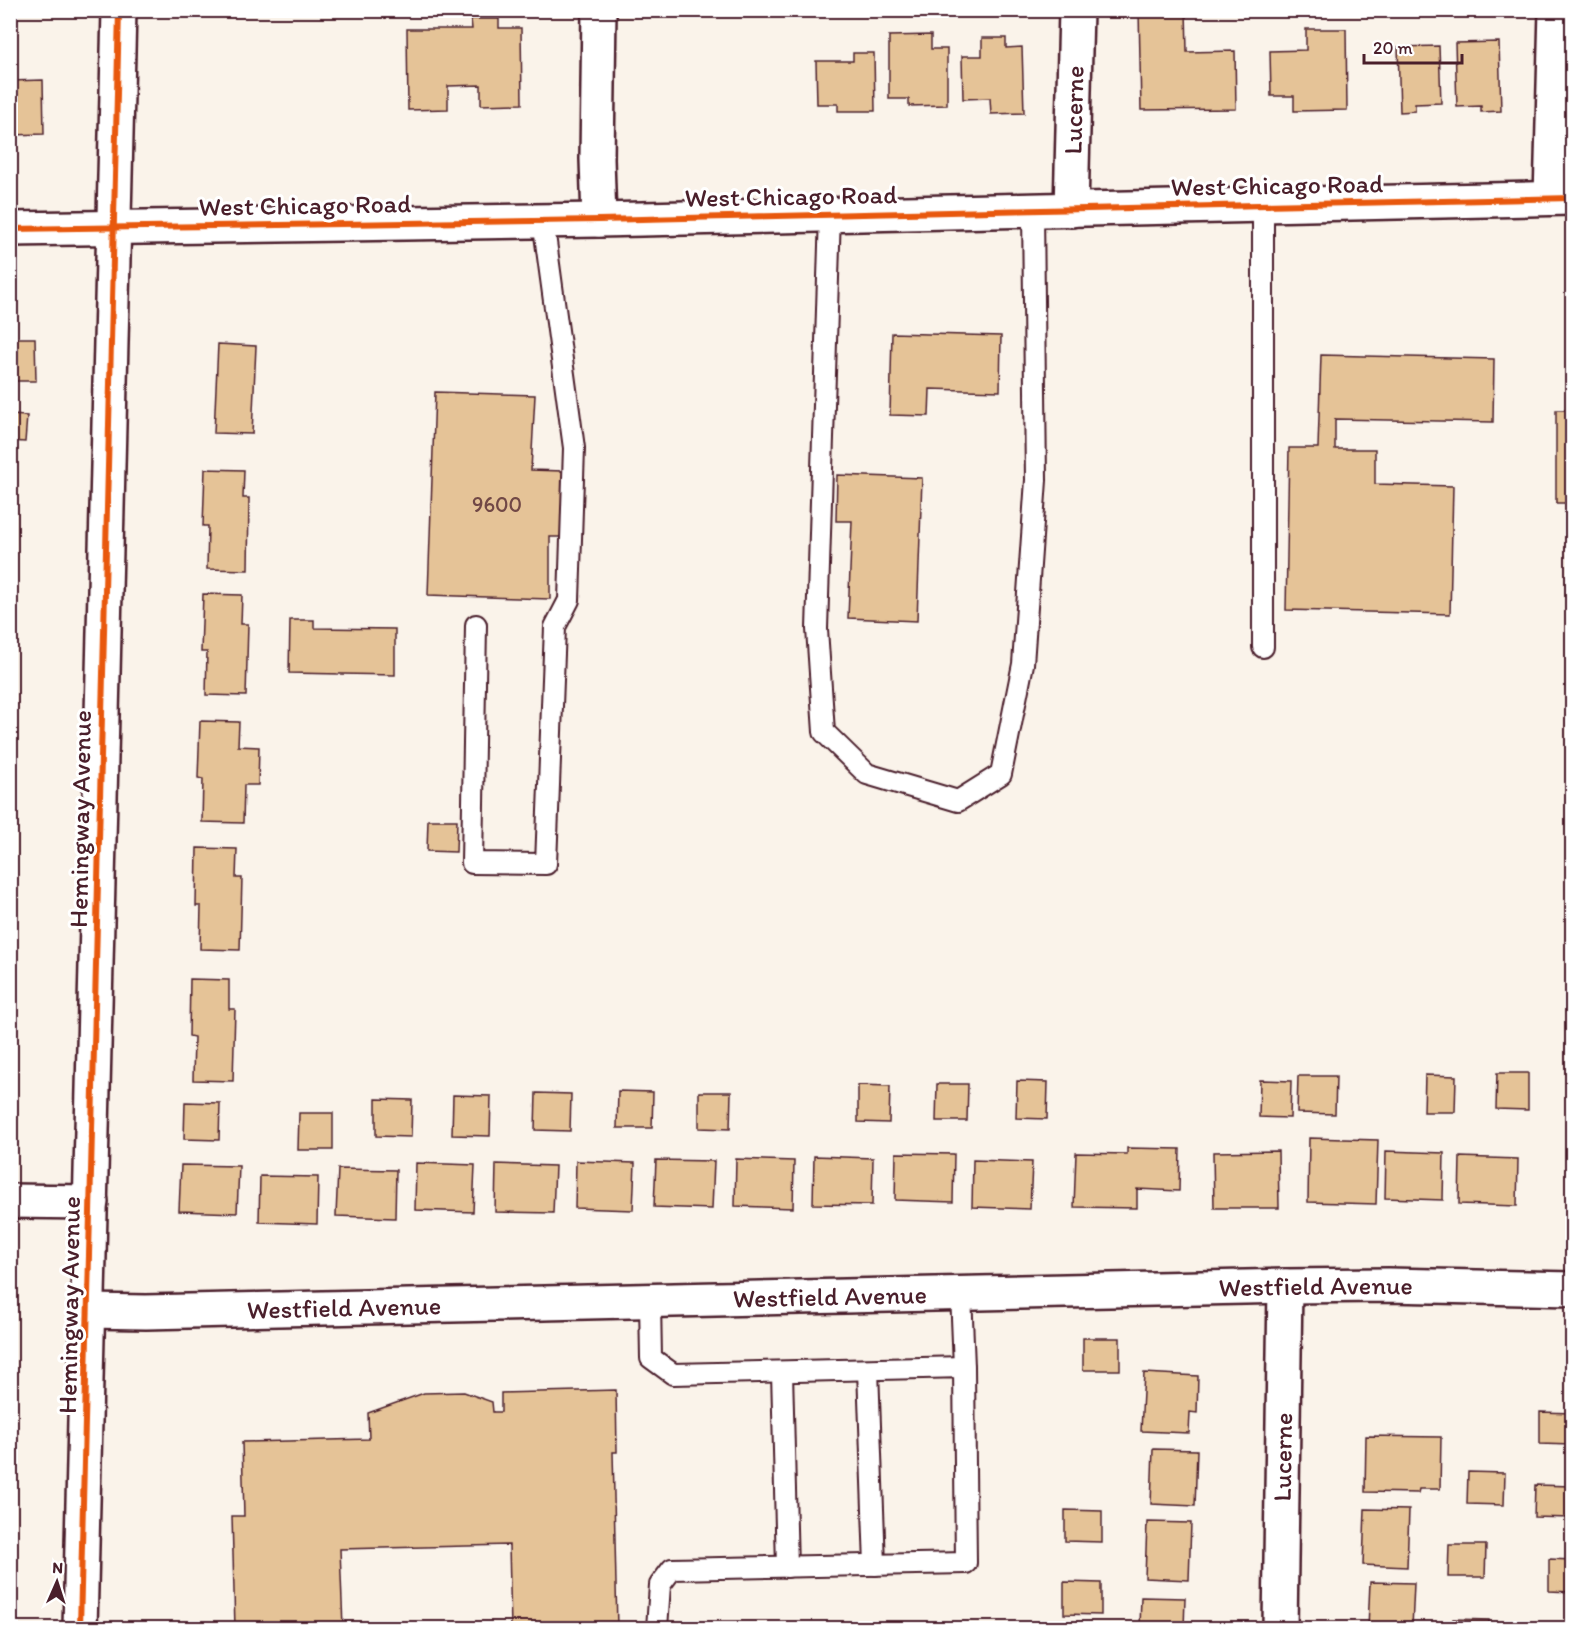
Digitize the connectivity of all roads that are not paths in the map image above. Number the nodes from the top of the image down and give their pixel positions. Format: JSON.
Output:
{"nodes":[{"id":1,"x":119,"y":10,"type":"edge"},
{"id":2,"x":599,"y":10,"type":"edge"},
{"id":3,"x":1076,"y":10,"type":"edge"},
{"id":4,"x":1556,"y":10,"type":"edge"},
{"id":5,"x":1562,"y":198,"type":"edge"},
{"id":6,"x":1263,"y":205,"type":"junction"},
{"id":7,"x":1071,"y":210,"type":"junction"},
{"id":8,"x":1034,"y":211,"type":"junction"},
{"id":9,"x":830,"y":214,"type":"junction"},
{"id":10,"x":543,"y":220,"type":"junction"},
{"id":11,"x":599,"y":220,"type":"junction"},
{"id":12,"x":114,"y":228,"type":"junction"},
{"id":13,"x":10,"y":229,"type":"edge"},
{"id":14,"x":476,"y":625,"type":"dead end"},
{"id":15,"x":1263,"y":647,"type":"dead end"},
{"id":16,"x":10,"y":1201,"type":"edge"},
{"id":17,"x":91,"y":1202,"type":"junction"},
{"id":18,"x":1285,"y":1286,"type":"junction"},
{"id":19,"x":1572,"y":1289,"type":"edge"},
{"id":20,"x":961,"y":1293,"type":"junction"},
{"id":21,"x":650,"y":1300,"type":"junction"},
{"id":22,"x":88,"y":1311,"type":"junction"},
{"id":23,"x":964,"y":1366,"type":"junction"},
{"id":24,"x":868,"y":1370,"type":"junction"},
{"id":25,"x":782,"y":1372,"type":"junction"},
{"id":26,"x":875,"y":1565,"type":"junction"},
{"id":27,"x":787,"y":1567,"type":"junction"},
{"id":28,"x":80,"y":1629,"type":"edge"},
{"id":29,"x":657,"y":1629,"type":"edge"},
{"id":30,"x":1280,"y":1629,"type":"edge"}],
"edges":[{"from":1,"to":12,"type":"street","name":"Hemingway Avenue"},
{"from":2,"to":11,"type":"street"},
{"from":3,"to":7,"type":"street","name":"Lucerne"},
{"from":4,"to":5,"type":"street"},
{"from":5,"to":6,"type":"street","name":"West Chicago Road"},
{"from":6,"to":7,"type":"street","name":"West Chicago Road"},
{"from":6,"to":15,"type":"lane"},
{"from":7,"to":8,"type":"street","name":"West Chicago Road"},
{"from":8,"to":9,"type":"street","name":"West Chicago Road"},
{"from":8,"to":9,"type":"lane"},
{"from":9,"to":11,"type":"street","name":"West Chicago Road"},
{"from":10,"to":11,"type":"street","name":"West Chicago Road"},
{"from":10,"to":12,"type":"street","name":"West Chicago Road"},
{"from":10,"to":14,"type":"lane"},
{"from":12,"to":13,"type":"street","name":"West Chicago Road"},
{"from":12,"to":17,"type":"street","name":"Hemingway Avenue"},
{"from":16,"to":17,"type":"street"},
{"from":17,"to":22,"type":"street","name":"Hemingway Avenue"},
{"from":18,"to":19,"type":"street","name":"Westfield Avenue"},
{"from":18,"to":20,"type":"street","name":"Westfield Avenue"},
{"from":18,"to":30,"type":"street","name":"Lucerne"},
{"from":20,"to":21,"type":"street","name":"Westfield Avenue"},
{"from":20,"to":23,"type":"lane"},
{"from":21,"to":22,"type":"street","name":"Westfield Avenue"},
{"from":21,"to":25,"type":"lane"},
{"from":22,"to":28,"type":"street","name":"Hemingway Avenue"},
{"from":23,"to":24,"type":"lane"},
{"from":23,"to":26,"type":"lane"},
{"from":24,"to":25,"type":"lane"},
{"from":24,"to":26,"type":"lane"},
{"from":25,"to":27,"type":"lane"},
{"from":26,"to":27,"type":"lane"},
{"from":27,"to":29,"type":"lane"}]}
